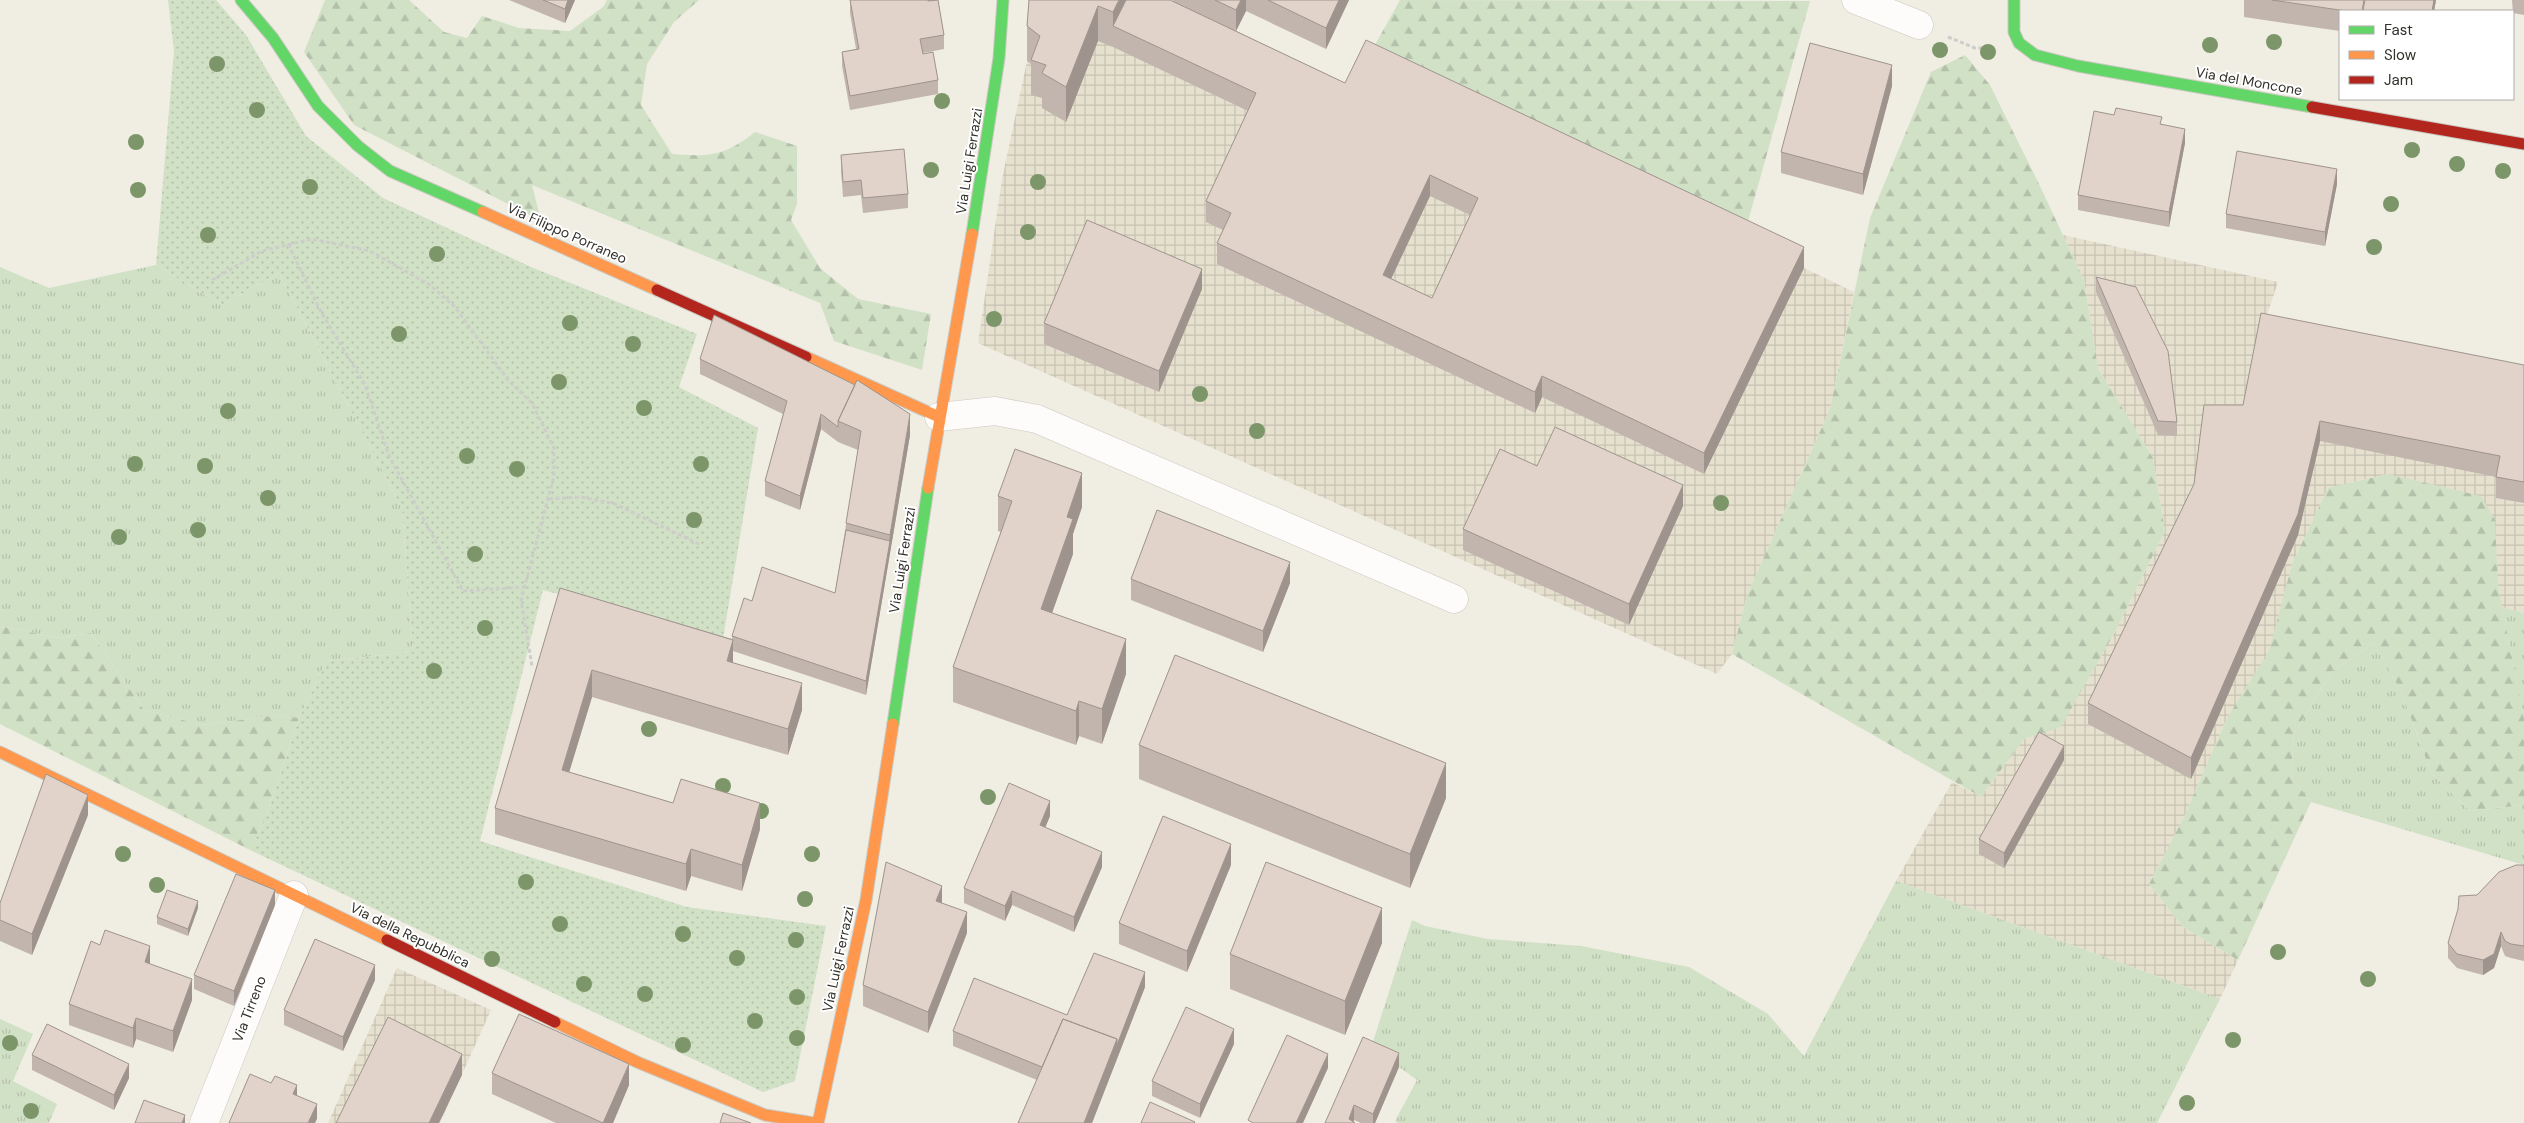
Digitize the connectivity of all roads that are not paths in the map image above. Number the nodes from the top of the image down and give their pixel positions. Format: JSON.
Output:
{"nodes":[{"id":1,"x":241,"y":0,"type":"edge"},
{"id":2,"x":1003,"y":0,"type":"edge"},
{"id":3,"x":1856,"y":0,"type":"edge"},
{"id":4,"x":2014,"y":0,"type":"edge"},
{"id":5,"x":1918,"y":25,"type":"road end"},
{"id":6,"x":2524,"y":144,"type":"edge"},
{"id":7,"x":939,"y":417,"type":"junction"},
{"id":8,"x":1454,"y":599,"type":"dead end"},
{"id":9,"x":0,"y":752,"type":"edge"},
{"id":10,"x":294,"y":895,"type":"junction"},
{"id":11,"x":204,"y":1123,"type":"edge"},
{"id":12,"x":816,"y":1123,"type":"edge"}],
"edges":[{"from":1,"to":7,"type":"street","name":"Via Filippo Porraneo"},
{"from":2,"to":7,"type":"street","name":"Via Luigi Ferrazzi"},
{"from":3,"to":5,"type":"street"},
{"from":4,"to":6,"type":"street","name":"Via del Moncone"},
{"from":7,"to":8,"type":"street"},
{"from":7,"to":12,"type":"street","name":"Via Luigi Ferrazzi"},
{"from":9,"to":10,"type":"street","name":"Via della Repubblica"},
{"from":10,"to":11,"type":"street","name":"Via Tirreno"},
{"from":10,"to":12,"type":"street","name":"Via della Repubblica"}]}
